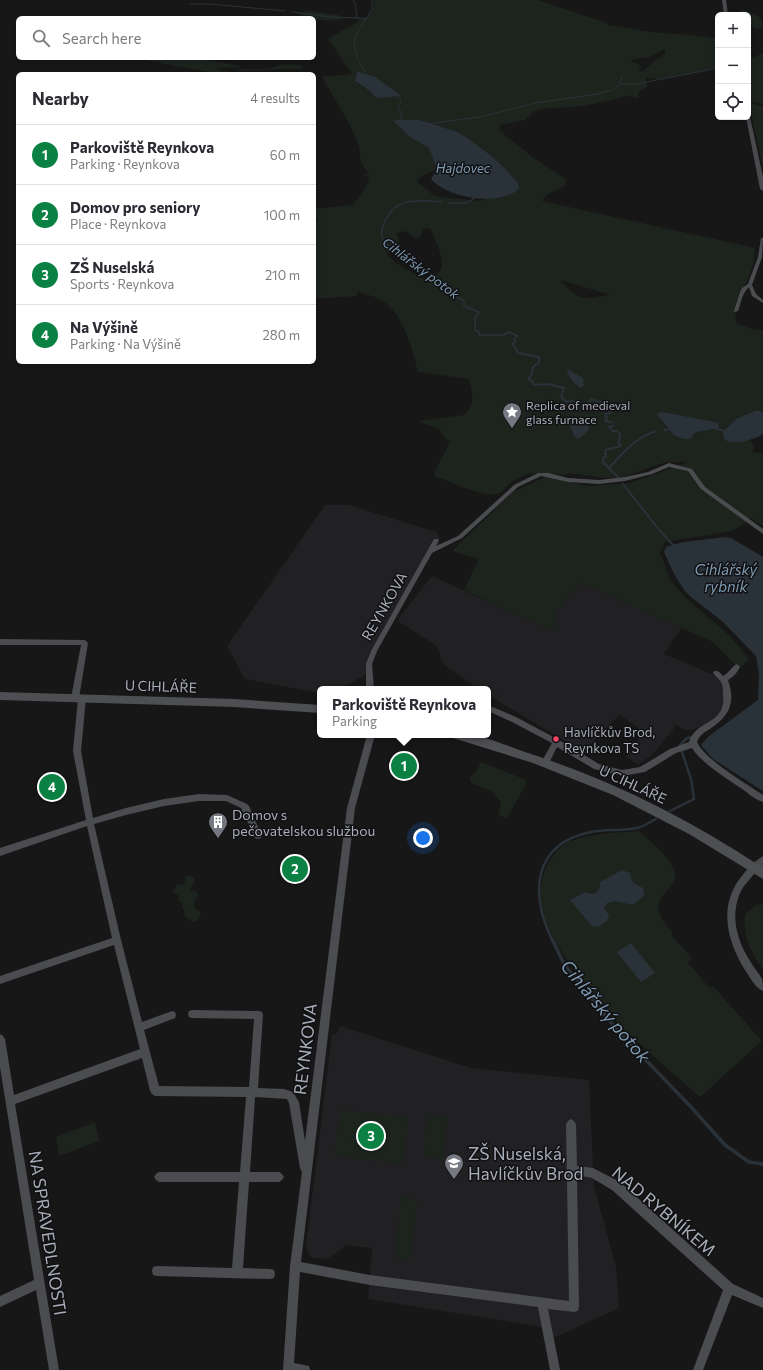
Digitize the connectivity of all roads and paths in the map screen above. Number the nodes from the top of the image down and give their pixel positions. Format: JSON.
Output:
{"nodes":[{"id":1,"x":724,"y":0,"type":"edge"},
{"id":2,"x":726,"y":12,"type":"edge"},
{"id":3,"x":749,"y":120,"type":"edge"},
{"id":4,"x":763,"y":189,"type":"edge"},
{"id":5,"x":763,"y":239,"type":"edge"},
{"id":6,"x":750,"y":285,"type":"junction"},
{"id":7,"x":763,"y":302,"type":"edge"},
{"id":8,"x":736,"y":311,"type":"dead end"},
{"id":9,"x":763,"y":532,"type":"edge"},
{"id":10,"x":436,"y":540,"type":"dead end"},
{"id":11,"x":431,"y":551,"type":"junction"},
{"id":12,"x":0,"y":642,"type":"edge"},
{"id":13,"x":738,"y":667,"type":"dead end"},
{"id":14,"x":716,"y":673,"type":"dead end"},
{"id":15,"x":724,"y":679,"type":"junction"},
{"id":16,"x":370,"y":686,"type":"edge"},
{"id":17,"x":0,"y":696,"type":"edge"},
{"id":18,"x":79,"y":698,"type":"junction"},
{"id":19,"x":317,"y":709,"type":"edge"},
{"id":20,"x":491,"y":709,"type":"edge"},
{"id":21,"x":370,"y":738,"type":"edge"},
{"id":22,"x":468,"y":738,"type":"edge"},
{"id":23,"x":556,"y":742,"type":"junction"},
{"id":24,"x":693,"y":744,"type":"junction"},
{"id":25,"x":545,"y":763,"type":"junction"},
{"id":26,"x":763,"y":799,"type":"edge"},
{"id":27,"x":90,"y":823,"type":"junction"},
{"id":28,"x":258,"y":836,"type":"dead end"},
{"id":29,"x":0,"y":852,"type":"edge"},
{"id":30,"x":760,"y":868,"type":"edge"},
{"id":31,"x":117,"y":940,"type":"junction"},
{"id":32,"x":0,"y":980,"type":"edge"},
{"id":33,"x":763,"y":987,"type":"edge"},
{"id":34,"x":192,"y":1014,"type":"dead end"},
{"id":35,"x":172,"y":1015,"type":"dead end"},
{"id":36,"x":140,"y":1027,"type":"junction"},
{"id":37,"x":0,"y":1039,"type":"edge"},
{"id":38,"x":145,"y":1052,"type":"junction"},
{"id":39,"x":252,"y":1092,"type":"junction"},
{"id":40,"x":10,"y":1101,"type":"junction"},
{"id":41,"x":571,"y":1124,"type":"dead end"},
{"id":42,"x":573,"y":1170,"type":"junction"},
{"id":43,"x":306,"y":1176,"type":"junction"},
{"id":44,"x":159,"y":1177,"type":"dead end"},
{"id":45,"x":245,"y":1177,"type":"junction"},
{"id":46,"x":279,"y":1177,"type":"dead end"},
{"id":47,"x":295,"y":1266,"type":"junction"},
{"id":48,"x":157,"y":1271,"type":"dead end"},
{"id":49,"x":237,"y":1273,"type":"junction"},
{"id":50,"x":270,"y":1274,"type":"dead end"},
{"id":51,"x":40,"y":1283,"type":"junction"},
{"id":52,"x":729,"y":1288,"type":"junction"},
{"id":53,"x":0,"y":1302,"type":"edge"},
{"id":54,"x":542,"y":1302,"type":"junction"},
{"id":55,"x":763,"y":1303,"type":"edge"},
{"id":56,"x":288,"y":1368,"type":"edge"},
{"id":57,"x":54,"y":1370,"type":"edge"},
{"id":58,"x":304,"y":1370,"type":"edge"},
{"id":59,"x":555,"y":1370,"type":"edge"},
{"id":60,"x":698,"y":1370,"type":"edge"}],
"edges":[{"from":1,"to":2,"type":"main road"},
{"from":3,"to":4,"type":"main road"},
{"from":5,"to":6,"type":"street"},
{"from":6,"to":7,"type":"street"},
{"from":6,"to":8,"type":"street"},
{"from":9,"to":11,"type":"street"},
{"from":10,"to":11,"type":"street","name":"REYNKOVA"},
{"from":11,"to":16,"type":"street","name":"REYNKOVA"},
{"from":12,"to":18,"type":"street"},
{"from":13,"to":15,"type":"street"},
{"from":14,"to":15,"type":"street"},
{"from":15,"to":24,"type":"street"},
{"from":17,"to":18,"type":"main road","name":"U CIHLÁŘE"},
{"from":18,"to":19,"type":"main road","name":"U CIHLÁŘE"},
{"from":18,"to":27,"type":"street"},
{"from":20,"to":23,"type":"street"},
{"from":21,"to":43,"type":"street","name":"REYNKOVA"},
{"from":22,"to":25,"type":"main road","name":"U CIHLÁŘE"},
{"from":23,"to":24,"type":"street"},
{"from":23,"to":25,"type":"street"},
{"from":24,"to":26,"type":"street"},
{"from":25,"to":30,"type":"main road","name":"U CIHLÁŘE"},
{"from":27,"to":28,"type":"street"},
{"from":27,"to":29,"type":"street"},
{"from":27,"to":31,"type":"street"},
{"from":30,"to":33,"type":"street"},
{"from":31,"to":32,"type":"street"},
{"from":31,"to":36,"type":"street"},
{"from":34,"to":39,"type":"street"},
{"from":35,"to":36,"type":"street"},
{"from":36,"to":38,"type":"street"},
{"from":37,"to":40,"type":"street","name":"NA SPRAVEDLNOSTI"},
{"from":38,"to":39,"type":"street"},
{"from":38,"to":40,"type":"street"},
{"from":39,"to":43,"type":"street"},
{"from":39,"to":45,"type":"street"},
{"from":40,"to":51,"type":"street","name":"NA SPRAVEDLNOSTI"},
{"from":41,"to":42,"type":"street"},
{"from":42,"to":52,"type":"street","name":"NAD RYBNÍKEM"},
{"from":42,"to":54,"type":"street"},
{"from":43,"to":47,"type":"street","name":"REYNKOVA"},
{"from":44,"to":45,"type":"street"},
{"from":45,"to":46,"type":"street"},
{"from":45,"to":49,"type":"street"},
{"from":47,"to":54,"type":"street"},
{"from":47,"to":56,"type":"street","name":"REYNKOVA"},
{"from":48,"to":49,"type":"street"},
{"from":49,"to":50,"type":"street"},
{"from":51,"to":53,"type":"street"},
{"from":51,"to":57,"type":"street","name":"NA SPRAVEDLNOSTI"},
{"from":52,"to":55,"type":"street","name":"NAD RYBNÍKEM"},
{"from":52,"to":60,"type":"street"},
{"from":54,"to":59,"type":"street"},
{"from":56,"to":58,"type":"street"}]}
